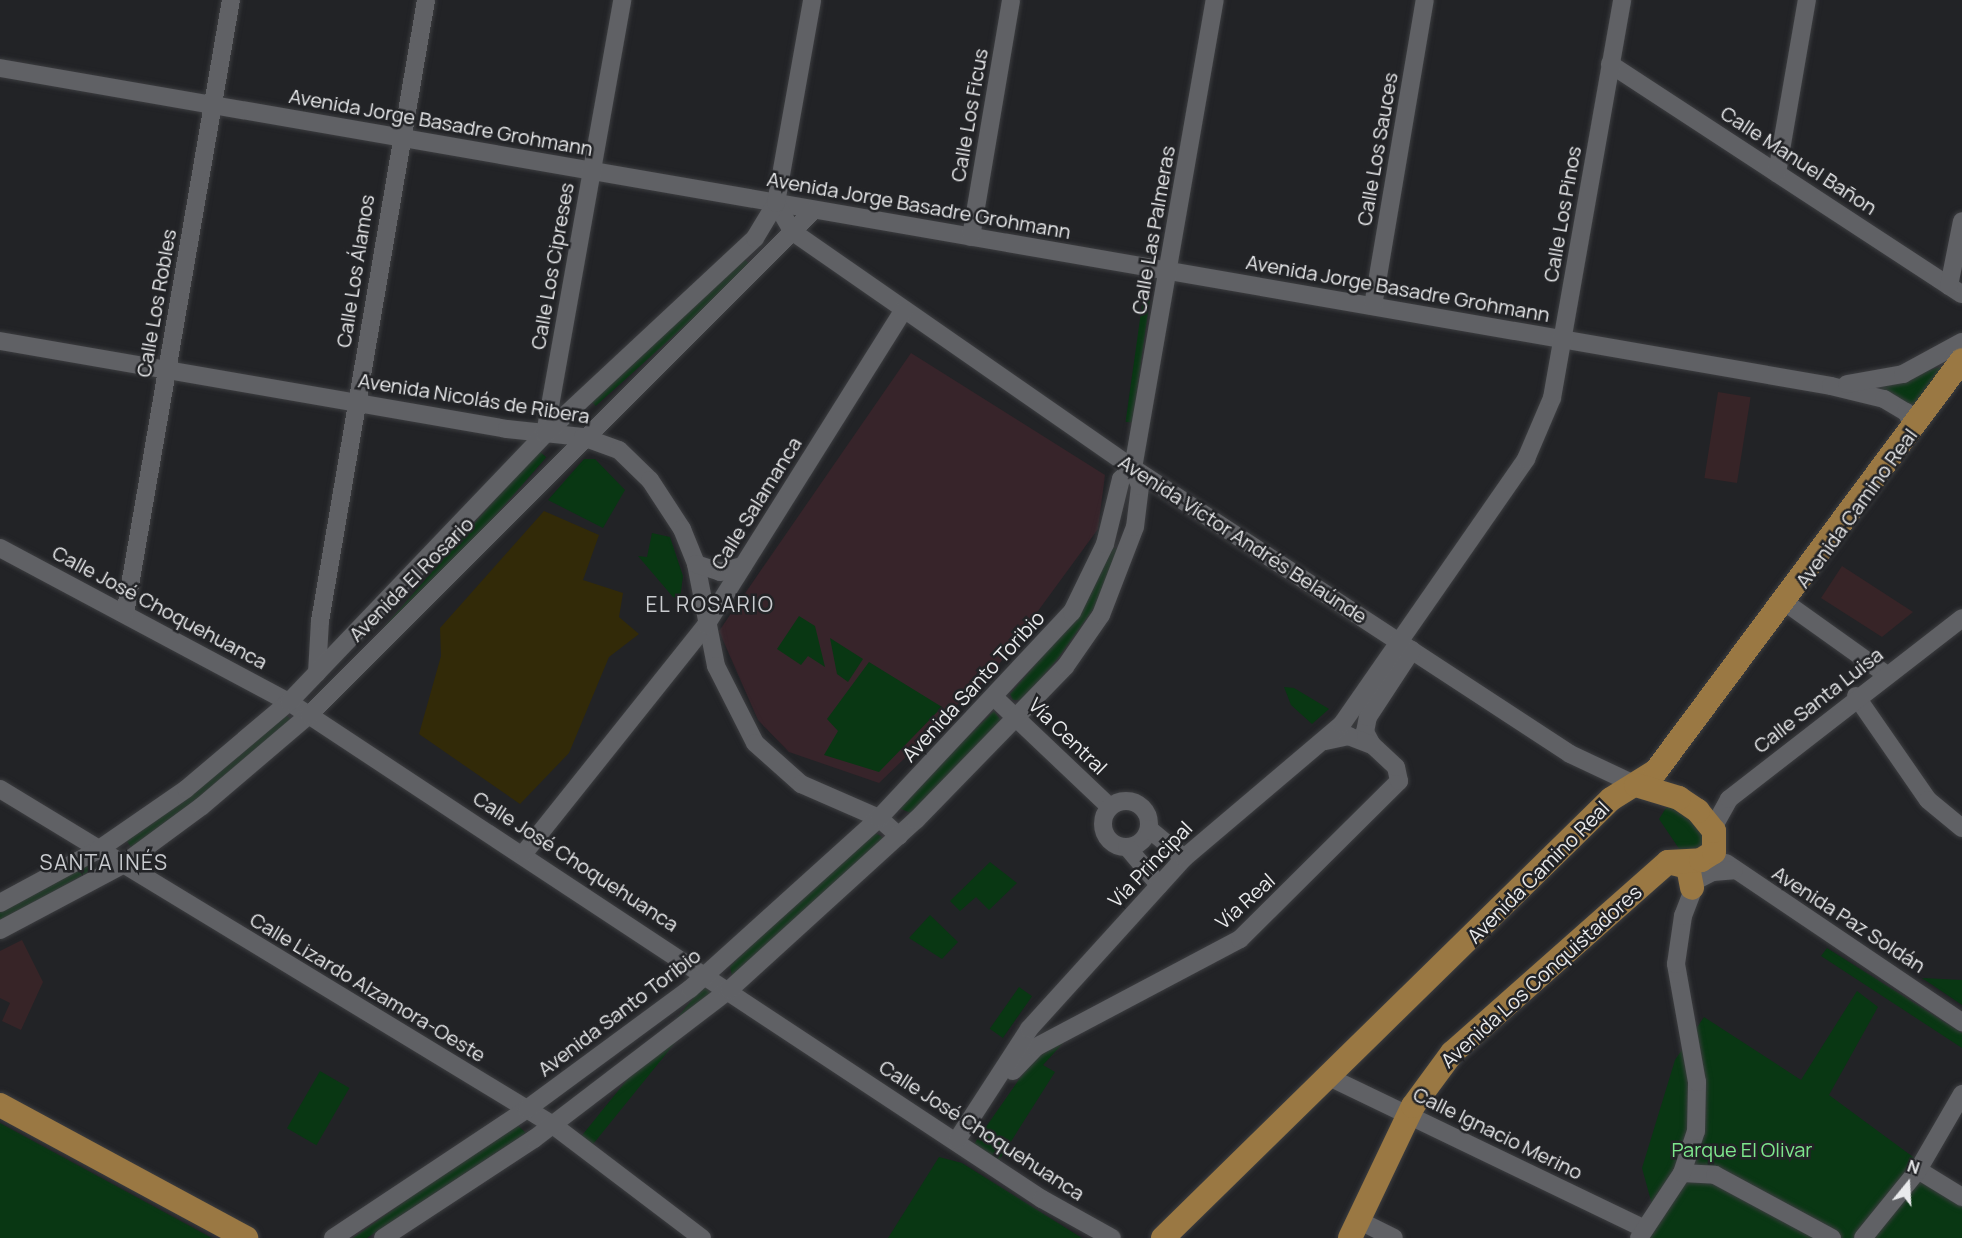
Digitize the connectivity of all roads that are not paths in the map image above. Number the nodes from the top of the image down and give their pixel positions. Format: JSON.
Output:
{"nodes":[{"id":1,"x":231,"y":0,"type":"edge"},
{"id":2,"x":426,"y":0,"type":"edge"},
{"id":3,"x":622,"y":0,"type":"edge"},
{"id":4,"x":812,"y":0,"type":"edge"},
{"id":5,"x":1011,"y":0,"type":"edge"},
{"id":6,"x":1215,"y":0,"type":"edge"},
{"id":7,"x":1425,"y":0,"type":"edge"},
{"id":8,"x":1622,"y":0,"type":"edge"},
{"id":9,"x":1807,"y":0,"type":"edge"},
{"id":10,"x":1610,"y":64,"type":"junction"},
{"id":11,"x":0,"y":68,"type":"edge"},
{"id":12,"x":213,"y":105,"type":"junction"},
{"id":13,"x":400,"y":138,"type":"junction"},
{"id":14,"x":592,"y":171,"type":"junction"},
{"id":15,"x":1777,"y":173,"type":"junction"},
{"id":16,"x":776,"y":203,"type":"junction"},
{"id":17,"x":814,"y":210,"type":"junction"},
{"id":18,"x":1962,"y":221,"type":"edge"},
{"id":19,"x":793,"y":232,"type":"junction"},
{"id":20,"x":971,"y":237,"type":"junction"},
{"id":21,"x":1168,"y":271,"type":"junction"},
{"id":22,"x":1956,"y":290,"type":"edge"},
{"id":23,"x":1373,"y":306,"type":"junction"},
{"id":24,"x":903,"y":311,"type":"junction"},
{"id":25,"x":1563,"y":338,"type":"junction"},
{"id":26,"x":0,"y":341,"type":"edge"},
{"id":27,"x":1962,"y":342,"type":"edge"},
{"id":28,"x":1962,"y":360,"type":"edge"},
{"id":29,"x":168,"y":371,"type":"junction"},
{"id":30,"x":1831,"y":386,"type":"junction"},
{"id":31,"x":356,"y":403,"type":"junction"},
{"id":32,"x":1915,"y":428,"type":"junction"},
{"id":33,"x":545,"y":434,"type":"junction"},
{"id":34,"x":583,"y":437,"type":"junction"},
{"id":35,"x":1133,"y":468,"type":"junction"},
{"id":36,"x":1106,"y":544,"type":"junction"},
{"id":37,"x":0,"y":548,"type":"edge"},
{"id":38,"x":1128,"y":548,"type":"junction"},
{"id":39,"x":696,"y":564,"type":"junction"},
{"id":40,"x":743,"y":566,"type":"junction"},
{"id":41,"x":1786,"y":603,"type":"junction"},
{"id":42,"x":125,"y":614,"type":"junction"},
{"id":43,"x":1962,"y":618,"type":"edge"},
{"id":44,"x":320,"y":621,"type":"junction"},
{"id":45,"x":706,"y":625,"type":"junction"},
{"id":46,"x":1406,"y":646,"type":"junction"},
{"id":47,"x":342,"y":647,"type":"junction"},
{"id":48,"x":317,"y":673,"type":"junction"},
{"id":49,"x":1887,"y":675,"type":"junction"},
{"id":50,"x":1856,"y":696,"type":"junction"},
{"id":51,"x":995,"y":699,"type":"junction"},
{"id":52,"x":289,"y":702,"type":"junction"},
{"id":53,"x":309,"y":714,"type":"junction"},
{"id":54,"x":1015,"y":717,"type":"junction"},
{"id":55,"x":1324,"y":741,"type":"junction"},
{"id":56,"x":1372,"y":745,"type":"junction"},
{"id":57,"x":1636,"y":785,"type":"junction"},
{"id":58,"x":0,"y":789,"type":"edge"},
{"id":59,"x":1110,"y":807,"type":"junction"},
{"id":60,"x":879,"y":818,"type":"junction"},
{"id":61,"x":1962,"y":828,"type":"edge"},
{"id":62,"x":1149,"y":829,"type":"junction"},
{"id":63,"x":898,"y":836,"type":"junction"},
{"id":64,"x":1714,"y":839,"type":"junction"},
{"id":65,"x":1127,"y":847,"type":"junction"},
{"id":66,"x":98,"y":850,"type":"junction"},
{"id":67,"x":524,"y":854,"type":"junction"},
{"id":68,"x":1184,"y":858,"type":"junction"},
{"id":69,"x":1668,"y":862,"type":"junction"},
{"id":70,"x":122,"y":865,"type":"junction"},
{"id":71,"x":1734,"y":870,"type":"junction"},
{"id":72,"x":1159,"y":885,"type":"junction"},
{"id":73,"x":1692,"y":888,"type":"junction"},
{"id":74,"x":0,"y":903,"type":"edge"},
{"id":75,"x":0,"y":930,"type":"edge"},
{"id":76,"x":708,"y":975,"type":"junction"},
{"id":77,"x":729,"y":990,"type":"junction"},
{"id":78,"x":1038,"y":1018,"type":"junction"},
{"id":79,"x":1962,"y":1022,"type":"edge"},
{"id":80,"x":1052,"y":1039,"type":"junction"},
{"id":81,"x":1331,"y":1078,"type":"junction"},
{"id":82,"x":1962,"y":1094,"type":"edge"},
{"id":83,"x":0,"y":1105,"type":"edge"},
{"id":84,"x":527,"y":1109,"type":"junction"},
{"id":85,"x":1408,"y":1114,"type":"junction"},
{"id":86,"x":553,"y":1125,"type":"junction"},
{"id":87,"x":961,"y":1142,"type":"junction"},
{"id":88,"x":1918,"y":1170,"type":"junction"},
{"id":89,"x":1682,"y":1173,"type":"junction"},
{"id":90,"x":1962,"y":1197,"type":"edge"},
{"id":91,"x":1354,"y":1229,"type":"edge"},
{"id":92,"x":1642,"y":1233,"type":"edge"},
{"id":93,"x":341,"y":1235,"type":"edge"},
{"id":94,"x":246,"y":1238,"type":"edge"},
{"id":95,"x":383,"y":1238,"type":"edge"},
{"id":96,"x":702,"y":1238,"type":"edge"},
{"id":97,"x":1112,"y":1238,"type":"edge"},
{"id":98,"x":1163,"y":1238,"type":"edge"},
{"id":99,"x":1394,"y":1238,"type":"edge"},
{"id":100,"x":1832,"y":1238,"type":"edge"},
{"id":101,"x":1863,"y":1238,"type":"edge"}],
"edges":[{"from":1,"to":12,"type":"street","name":"Calle Los Robles"},
{"from":2,"to":13,"type":"street","name":"Calle Los Álamos"},
{"from":3,"to":14,"type":"street","name":"Calle Los Cipreses"},
{"from":4,"to":16,"type":"street"},
{"from":5,"to":20,"type":"street","name":"Calle Los Ficus"},
{"from":6,"to":21,"type":"street","name":"Calle Las Palmeras"},
{"from":7,"to":23,"type":"street","name":"Calle Los Sauces"},
{"from":8,"to":10,"type":"street","name":"Calle Los Pinos"},
{"from":9,"to":15,"type":"street"},
{"from":10,"to":15,"type":"street","name":"Calle Manuel Bañon"},
{"from":10,"to":25,"type":"street","name":"Calle Los Pinos"},
{"from":11,"to":12,"type":"street","name":"Avenida Jorge Basadre Grohmann"},
{"from":12,"to":13,"type":"street","name":"Avenida Jorge Basadre Grohmann"},
{"from":12,"to":29,"type":"street","name":"Calle Los Robles"},
{"from":13,"to":14,"type":"street","name":"Avenida Jorge Basadre Grohmann"},
{"from":13,"to":31,"type":"street","name":"Calle Los Álamos"},
{"from":14,"to":16,"type":"street","name":"Avenida Jorge Basadre Grohmann"},
{"from":14,"to":33,"type":"street","name":"Calle Los Cipreses"},
{"from":15,"to":22,"type":"street","name":"Calle Manuel Bañon"},
{"from":16,"to":17,"type":"street","name":"Avenida Jorge Basadre Grohmann"},
{"from":16,"to":19,"type":"street","name":"Avenida Víctor Andrés Belaúnde"},
{"from":16,"to":33,"type":"street","name":"Avenida El Rosario"},
{"from":17,"to":19,"type":"street","name":"Avenida El Rosario"},
{"from":17,"to":20,"type":"street","name":"Avenida Jorge Basadre Grohmann"},
{"from":18,"to":22,"type":"street"},
{"from":19,"to":24,"type":"street","name":"Avenida Víctor Andrés Belaúnde"},
{"from":19,"to":34,"type":"street","name":"Avenida El Rosario"},
{"from":20,"to":21,"type":"street","name":"Avenida Jorge Basadre Grohmann"},
{"from":21,"to":23,"type":"street","name":"Avenida Jorge Basadre Grohmann"},
{"from":21,"to":35,"type":"street","name":"Calle Las Palmeras"},
{"from":23,"to":25,"type":"street","name":"Avenida Jorge Basadre Grohmann"},
{"from":24,"to":35,"type":"street","name":"Avenida Víctor Andrés Belaúnde"},
{"from":24,"to":40,"type":"street","name":"Calle Salamanca"},
{"from":25,"to":30,"type":"street","name":"Avenida Jorge Basadre Grohmann"},
{"from":25,"to":46,"type":"street","name":"Calle Los Pinos"},
{"from":26,"to":29,"type":"street","name":"Avenida Nicolás de Ribera"},
{"from":27,"to":30,"type":"street","name":"Avenida Jorge Basadre Grohmann"},
{"from":28,"to":32,"type":"main road","name":"Avenida Camino Real"},
{"from":29,"to":31,"type":"street","name":"Avenida Nicolás de Ribera"},
{"from":29,"to":42,"type":"street","name":"Calle Los Robles"},
{"from":30,"to":32,"type":"street","name":"Avenida Jorge Basadre Grohmann"},
{"from":31,"to":33,"type":"street","name":"Avenida Nicolás de Ribera"},
{"from":31,"to":44,"type":"street","name":"Calle Los Álamos"},
{"from":32,"to":41,"type":"main road","name":"Avenida Camino Real"},
{"from":33,"to":34,"type":"street","name":"Avenida Nicolás de Ribera"},
{"from":33,"to":47,"type":"street","name":"Avenida El Rosario"},
{"from":34,"to":39,"type":"street","name":"Avenida Nicolás de Ribera"},
{"from":34,"to":53,"type":"street","name":"Avenida El Rosario"},
{"from":35,"to":36,"type":"street","name":"Avenida Santo Toribio"},
{"from":35,"to":38,"type":"street"},
{"from":35,"to":46,"type":"street","name":"Avenida Víctor Andrés Belaúnde"},
{"from":36,"to":38,"type":"street"},
{"from":36,"to":51,"type":"street","name":"Avenida Santo Toribio"},
{"from":37,"to":42,"type":"street","name":"Calle José Choquehuanca"},
{"from":38,"to":54,"type":"street"},
{"from":39,"to":40,"type":"street"},
{"from":39,"to":45,"type":"street","name":"Avenida Nicolás de Ribera"},
{"from":40,"to":45,"type":"street","name":"Calle Salamanca"},
{"from":41,"to":49,"type":"street"},
{"from":41,"to":57,"type":"main road","name":"Avenida Camino Real"},
{"from":42,"to":52,"type":"street","name":"Calle José Choquehuanca"},
{"from":43,"to":49,"type":"street","name":"Calle Santa Luisa"},
{"from":44,"to":47,"type":"street"},
{"from":44,"to":48,"type":"street","name":"Calle Los Álamos"},
{"from":45,"to":60,"type":"street","name":"Avenida Nicolás de Ribera"},
{"from":45,"to":67,"type":"street","name":"Calle Salamanca"},
{"from":46,"to":55,"type":"street","name":"Vía Principal"},
{"from":46,"to":56,"type":"street"},
{"from":46,"to":57,"type":"street","name":"Avenida Víctor Andrés Belaúnde"},
{"from":47,"to":48,"type":"street","name":"Avenida El Rosario"},
{"from":48,"to":52,"type":"street","name":"Avenida El Rosario"},
{"from":49,"to":50,"type":"street","name":"Calle Santa Luisa"},
{"from":50,"to":61,"type":"street"},
{"from":50,"to":64,"type":"street","name":"Calle Santa Luisa"},
{"from":51,"to":54,"type":"street","name":"Vía Central"},
{"from":51,"to":60,"type":"street","name":"Avenida Santo Toribio"},
{"from":52,"to":53,"type":"street","name":"Calle José Choquehuanca"},
{"from":52,"to":66,"type":"street","name":"Avenida El Rosario"},
{"from":53,"to":67,"type":"street","name":"Calle José Choquehuanca"},
{"from":53,"to":70,"type":"street","name":"Avenida El Rosario"},
{"from":54,"to":59,"type":"street","name":"Vía Central"},
{"from":54,"to":63,"type":"street"},
{"from":55,"to":56,"type":"street","name":"Vía Real"},
{"from":55,"to":68,"type":"street","name":"Vía Principal"},
{"from":56,"to":80,"type":"street","name":"Vía Real"},
{"from":57,"to":64,"type":"main road","name":"Avenida Víctor Andrés Belaúnde"},
{"from":57,"to":81,"type":"main road","name":"Avenida Camino Real"},
{"from":58,"to":66,"type":"street","name":"Calle Lizardo Alzamora-Oeste"},
{"from":59,"to":62,"type":"street"},
{"from":59,"to":65,"type":"street"},
{"from":60,"to":63,"type":"street","name":"Avenida Nicolás de Ribera"},
{"from":60,"to":76,"type":"street","name":"Avenida Santo Toribio"},
{"from":62,"to":65,"type":"street"},
{"from":62,"to":68,"type":"street"},
{"from":63,"to":77,"type":"street"},
{"from":64,"to":69,"type":"main road"},
{"from":64,"to":71,"type":"street","name":"Avenida Paz Soldán"},
{"from":65,"to":72,"type":"street"},
{"from":66,"to":70,"type":"street","name":"Calle Lizardo Alzamora-Oeste"},
{"from":66,"to":74,"type":"street","name":"Avenida El Rosario"},
{"from":67,"to":76,"type":"street","name":"Calle José Choquehuanca"},
{"from":68,"to":72,"type":"street","name":"Vía Principal"},
{"from":69,"to":73,"type":"main road"},
{"from":69,"to":85,"type":"main road","name":"Avenida Los Conquistadores"},
{"from":70,"to":75,"type":"street","name":"Avenida El Rosario"},
{"from":70,"to":84,"type":"street","name":"Calle Lizardo Alzamora-Oeste"},
{"from":71,"to":73,"type":"street"},
{"from":71,"to":79,"type":"street","name":"Avenida Paz Soldán"},
{"from":72,"to":78,"type":"street","name":"Vía Principal"},
{"from":73,"to":89,"type":"street"},
{"from":76,"to":77,"type":"street","name":"Calle José Choquehuanca"},
{"from":76,"to":84,"type":"street","name":"Avenida Santo Toribio"},
{"from":77,"to":86,"type":"street"},
{"from":77,"to":87,"type":"street","name":"Calle José Choquehuanca"},
{"from":78,"to":80,"type":"street"},
{"from":78,"to":87,"type":"street","name":"Vía Principal"},
{"from":80,"to":87,"type":"street","name":"Vía Real"},
{"from":81,"to":85,"type":"street","name":"Calle Ignacio Merino"},
{"from":81,"to":98,"type":"main road","name":"Avenida Camino Real"},
{"from":82,"to":88,"type":"street"},
{"from":83,"to":94,"type":"main road"},
{"from":84,"to":86,"type":"street","name":"Calle Lizardo Alzamora-Oeste"},
{"from":84,"to":93,"type":"street","name":"Avenida Santo Toribio"},
{"from":85,"to":91,"type":"main road","name":"Avenida Los Conquistadores"},
{"from":85,"to":92,"type":"street","name":"Calle Ignacio Merino"},
{"from":86,"to":95,"type":"street"},
{"from":86,"to":96,"type":"street","name":"Calle Lizardo Alzamora-Oeste"},
{"from":87,"to":97,"type":"street","name":"Calle José Choquehuanca"},
{"from":88,"to":90,"type":"street"},
{"from":88,"to":101,"type":"street"},
{"from":89,"to":92,"type":"street"},
{"from":89,"to":100,"type":"street"},
{"from":91,"to":99,"type":"street"}]}
